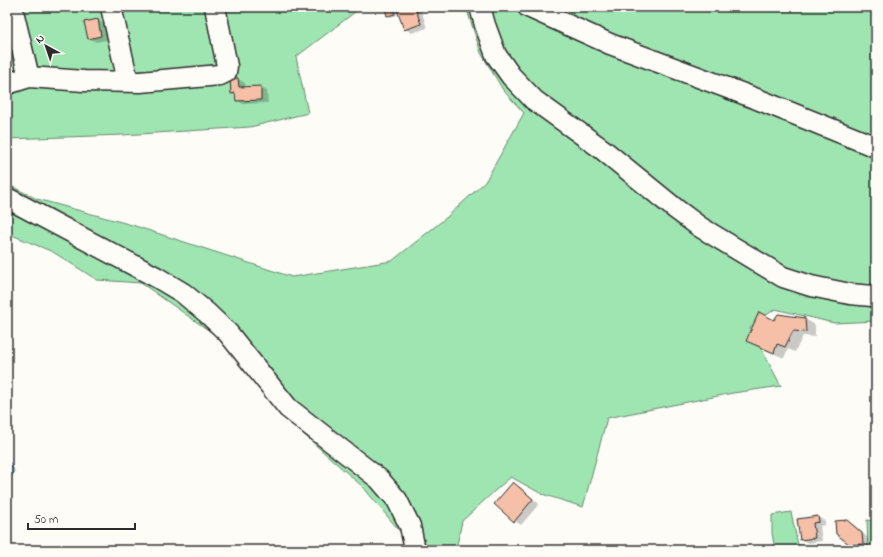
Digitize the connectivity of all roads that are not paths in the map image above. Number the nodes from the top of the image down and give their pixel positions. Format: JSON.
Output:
{"nodes":[{"id":1,"x":12,"y":7,"type":"edge"},
{"id":2,"x":111,"y":7,"type":"edge"},
{"id":3,"x":215,"y":7,"type":"edge"},
{"id":4,"x":480,"y":7,"type":"edge"},
{"id":5,"x":528,"y":7,"type":"edge"},
{"id":6,"x":29,"y":77,"type":"junction"},
{"id":7,"x":128,"y":82,"type":"junction"},
{"id":8,"x":7,"y":84,"type":"edge"},
{"id":9,"x":876,"y":147,"type":"edge"},
{"id":10,"x":7,"y":198,"type":"edge"},
{"id":11,"x":876,"y":294,"type":"edge"},
{"id":12,"x":415,"y":550,"type":"edge"}],
"edges":[{"from":1,"to":6,"type":"street"},
{"from":2,"to":7,"type":"street"},
{"from":3,"to":7,"type":"street"},
{"from":4,"to":11,"type":"street"},
{"from":5,"to":9,"type":"street"},
{"from":6,"to":7,"type":"street"},
{"from":6,"to":8,"type":"street"},
{"from":10,"to":12,"type":"street"}]}
